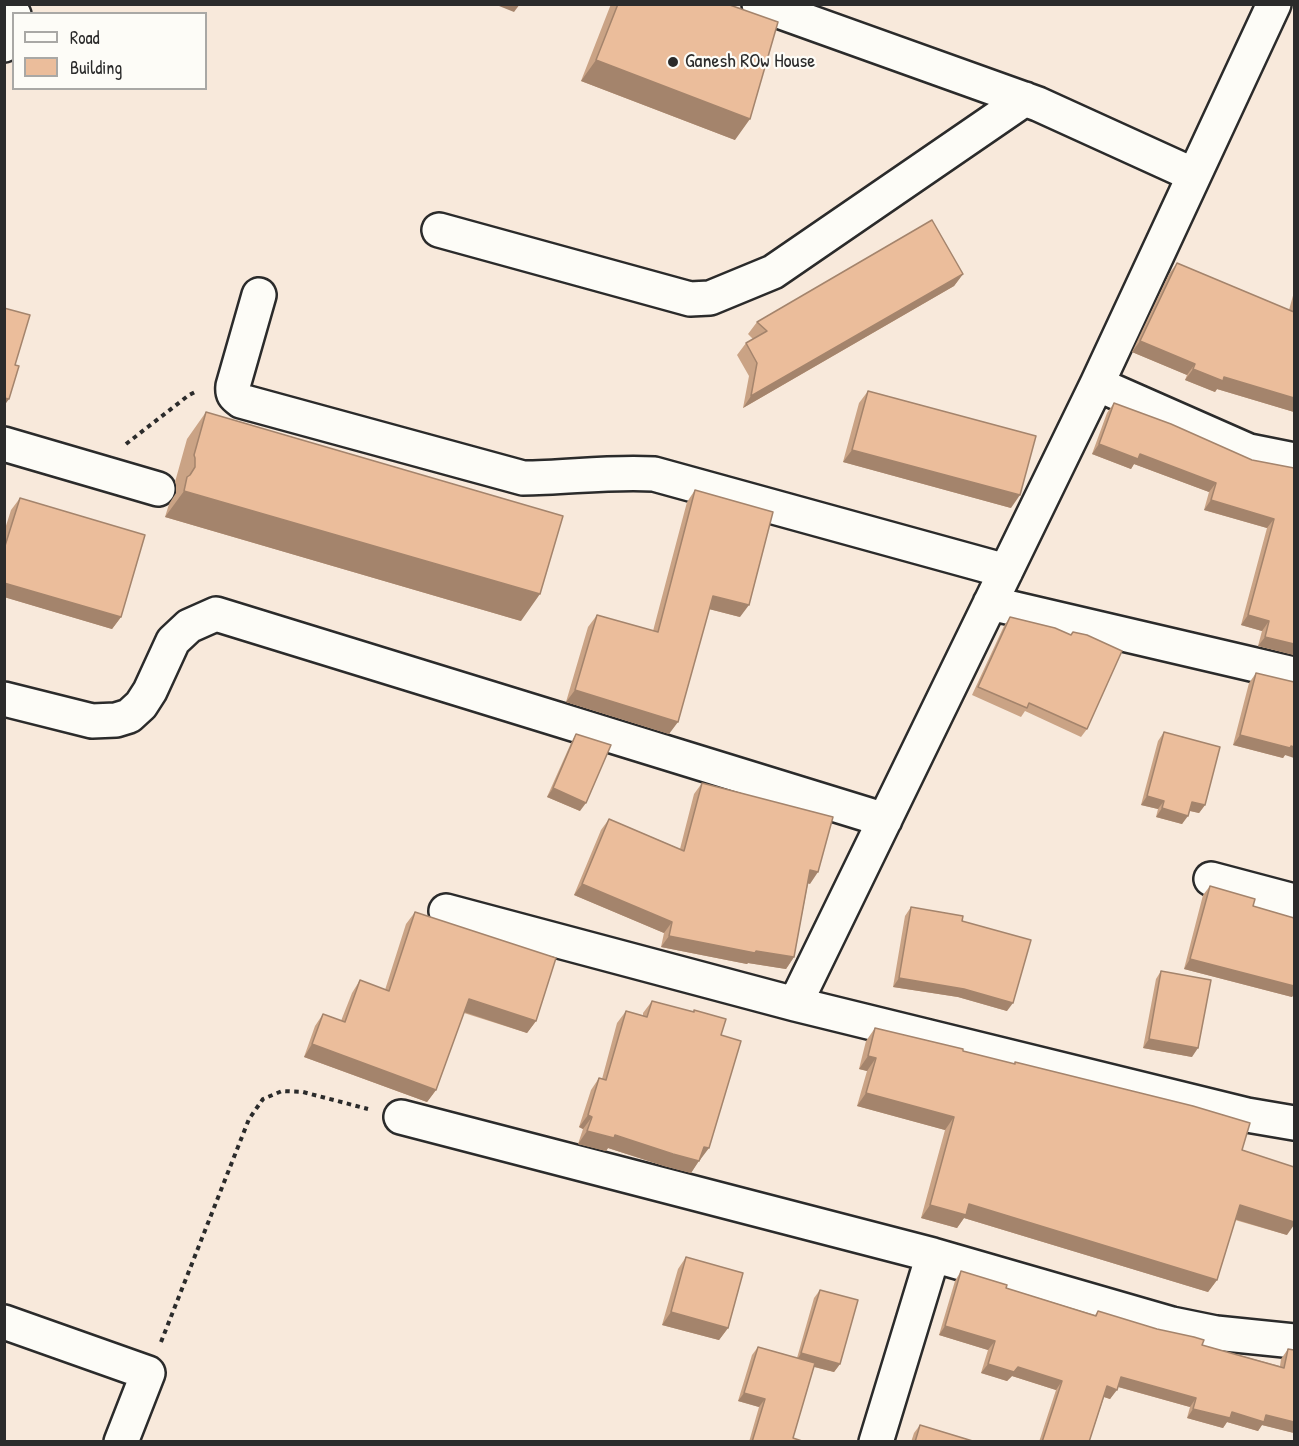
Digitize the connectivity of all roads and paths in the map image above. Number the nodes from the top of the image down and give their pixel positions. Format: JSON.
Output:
{"nodes":[{"id":1,"x":759,"y":4,"type":"edge"},
{"id":2,"x":1274,"y":4,"type":"edge"},
{"id":3,"x":12,"y":20,"type":"edge"},
{"id":4,"x":4,"y":45,"type":"edge"},
{"id":5,"x":1025,"y":99,"type":"junction"},
{"id":6,"x":1194,"y":175,"type":"junction"},
{"id":7,"x":439,"y":230,"type":"dead end"},
{"id":8,"x":259,"y":295,"type":"dead end"},
{"id":9,"x":1097,"y":384,"type":"junction"},
{"id":10,"x":233,"y":386,"type":"junction"},
{"id":11,"x":4,"y":444,"type":"edge"},
{"id":12,"x":1294,"y":460,"type":"edge"},
{"id":13,"x":92,"y":469,"type":"junction"},
{"id":14,"x":158,"y":489,"type":"dead end"},
{"id":15,"x":1006,"y":571,"type":"junction"},
{"id":16,"x":990,"y":603,"type":"junction"},
{"id":17,"x":1294,"y":674,"type":"edge"},
{"id":18,"x":4,"y":699,"type":"edge"},
{"id":19,"x":885,"y":820,"type":"junction"},
{"id":20,"x":1211,"y":879,"type":"dead end"},
{"id":21,"x":1294,"y":901,"type":"edge"},
{"id":22,"x":446,"y":911,"type":"dead end"},
{"id":23,"x":795,"y":1004,"type":"junction"},
{"id":24,"x":401,"y":1117,"type":"joint"},
{"id":25,"x":1294,"y":1123,"type":"edge"},
{"id":26,"x":933,"y":1255,"type":"junction"},
{"id":27,"x":4,"y":1322,"type":"edge"},
{"id":28,"x":1294,"y":1341,"type":"edge"},
{"id":29,"x":148,"y":1373,"type":"junction"},
{"id":30,"x":120,"y":1442,"type":"edge"},
{"id":31,"x":876,"y":1442,"type":"edge"}],
"edges":[{"from":1,"to":5,"type":"street"},
{"from":2,"to":6,"type":"street"},
{"from":3,"to":4,"type":"street"},
{"from":5,"to":6,"type":"street"},
{"from":5,"to":7,"type":"street"},
{"from":6,"to":9,"type":"street"},
{"from":8,"to":10,"type":"street"},
{"from":9,"to":12,"type":"street"},
{"from":9,"to":15,"type":"street"},
{"from":10,"to":13,"type":"path"},
{"from":10,"to":15,"type":"street"},
{"from":11,"to":13,"type":"street"},
{"from":13,"to":14,"type":"street"},
{"from":15,"to":16,"type":"street"},
{"from":16,"to":17,"type":"street"},
{"from":16,"to":19,"type":"street"},
{"from":18,"to":19,"type":"street"},
{"from":19,"to":23,"type":"street"},
{"from":20,"to":21,"type":"street"},
{"from":22,"to":23,"type":"street"},
{"from":23,"to":25,"type":"street"},
{"from":24,"to":26,"type":"street"},
{"from":24,"to":29,"type":"path"},
{"from":26,"to":28,"type":"street"},
{"from":26,"to":31,"type":"street"},
{"from":27,"to":29,"type":"street"},
{"from":29,"to":30,"type":"street"}]}
